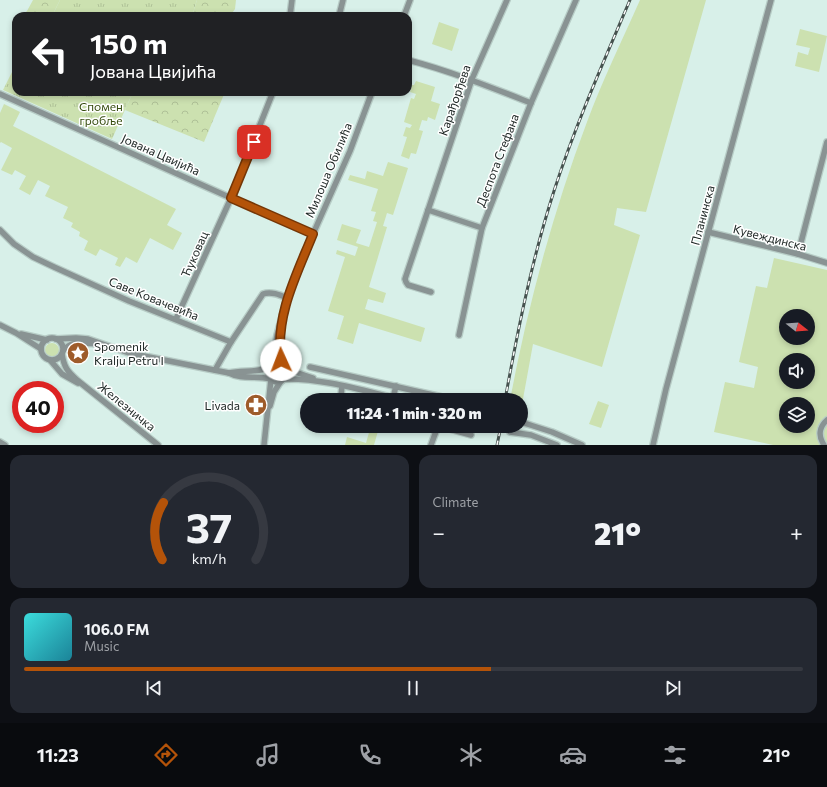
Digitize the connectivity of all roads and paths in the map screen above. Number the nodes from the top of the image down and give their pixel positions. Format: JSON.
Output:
{"nodes":[{"id":1,"x":292,"y":0,"type":"edge"},
{"id":2,"x":343,"y":0,"type":"edge"},
{"id":3,"x":410,"y":0,"type":"edge"},
{"id":4,"x":507,"y":0,"type":"edge"},
{"id":5,"x":576,"y":0,"type":"edge"},
{"id":6,"x":772,"y":0,"type":"edge"},
{"id":7,"x":290,"y":12,"type":"edge"},
{"id":8,"x":340,"y":12,"type":"edge"},
{"id":9,"x":406,"y":12,"type":"edge"},
{"id":10,"x":412,"y":61,"type":"edge"},
{"id":11,"x":472,"y":79,"type":"junction"},
{"id":12,"x":0,"y":94,"type":"edge"},
{"id":13,"x":271,"y":96,"type":"edge"},
{"id":14,"x":370,"y":96,"type":"edge"},
{"id":15,"x":531,"y":103,"type":"junction"},
{"id":16,"x":827,"y":142,"type":"edge"},
{"id":17,"x":231,"y":198,"type":"junction"},
{"id":18,"x":428,"y":210,"type":"junction"},
{"id":19,"x":482,"y":228,"type":"junction"},
{"id":20,"x":0,"y":230,"type":"edge"},
{"id":21,"x":708,"y":232,"type":"junction"},
{"id":22,"x":313,"y":234,"type":"junction"},
{"id":23,"x":798,"y":254,"type":"junction"},
{"id":24,"x":827,"y":263,"type":"edge"},
{"id":25,"x":431,"y":292,"type":"dead end"},
{"id":26,"x":287,"y":298,"type":"junction"},
{"id":27,"x":176,"y":319,"type":"junction"},
{"id":28,"x":0,"y":325,"type":"edge"},
{"id":29,"x":281,"y":325,"type":"junction"},
{"id":30,"x":16,"y":333,"type":"junction"},
{"id":31,"x":459,"y":335,"type":"dead end"},
{"id":32,"x":56,"y":339,"type":"junction"},
{"id":33,"x":47,"y":340,"type":"junction"},
{"id":34,"x":231,"y":342,"type":"junction"},
{"id":35,"x":101,"y":344,"type":"junction"},
{"id":36,"x":41,"y":350,"type":"junction"},
{"id":37,"x":62,"y":352,"type":"junction"},
{"id":38,"x":50,"y":360,"type":"junction"},
{"id":39,"x":271,"y":367,"type":"junction"},
{"id":40,"x":284,"y":367,"type":"junction"},
{"id":41,"x":310,"y":367,"type":"dead end"},
{"id":42,"x":215,"y":370,"type":"junction"},
{"id":43,"x":229,"y":372,"type":"junction"},
{"id":44,"x":271,"y":379,"type":"junction"},
{"id":45,"x":283,"y":380,"type":"junction"},
{"id":46,"x":326,"y":383,"type":"junction"},
{"id":47,"x":82,"y":384,"type":"junction"},
{"id":48,"x":342,"y":386,"type":"junction"},
{"id":49,"x":396,"y":386,"type":"junction"},
{"id":50,"x":341,"y":393,"type":"edge"},
{"id":51,"x":372,"y":393,"type":"edge"},
{"id":52,"x":394,"y":393,"type":"edge"},
{"id":53,"x":426,"y":393,"type":"edge"},
{"id":54,"x":268,"y":410,"type":"junction"},
{"id":55,"x":827,"y":420,"type":"edge"},
{"id":56,"x":528,"y":424,"type":"edge"},
{"id":57,"x":435,"y":433,"type":"edge"},
{"id":58,"x":464,"y":433,"type":"edge"},
{"id":59,"x":517,"y":433,"type":"edge"},
{"id":60,"x":471,"y":435,"type":"dead end"},
{"id":61,"x":0,"y":442,"type":"edge"},
{"id":62,"x":6,"y":445,"type":"edge"},
{"id":63,"x":158,"y":445,"type":"edge"},
{"id":64,"x":264,"y":445,"type":"edge"},
{"id":65,"x":431,"y":445,"type":"edge"},
{"id":66,"x":557,"y":445,"type":"edge"},
{"id":67,"x":582,"y":445,"type":"edge"},
{"id":68,"x":652,"y":445,"type":"edge"},
{"id":69,"x":824,"y":445,"type":"edge"}],
"edges":[{"from":1,"to":7,"type":"street"},
{"from":2,"to":8,"type":"street"},
{"from":3,"to":9,"type":"street"},
{"from":4,"to":11,"type":"street","name":"Карађорђева"},
{"from":5,"to":15,"type":"street","name":"Деспота Стефана"},
{"from":6,"to":21,"type":"street","name":"Планинска"},
{"from":10,"to":11,"type":"street"},
{"from":11,"to":15,"type":"street"},
{"from":11,"to":18,"type":"street","name":"Карађорђева"},
{"from":12,"to":17,"type":"street","name":"Јована Цвијића"},
{"from":13,"to":17,"type":"street","name":"Ћуковац"},
{"from":14,"to":22,"type":"street","name":"Милоша Обилића"},
{"from":15,"to":19,"type":"street","name":"Деспота Стефана"},
{"from":16,"to":23,"type":"street"},
{"from":17,"to":22,"type":"street","name":"Јована Цвијића"},
{"from":17,"to":27,"type":"street","name":"Ћуковац"},
{"from":18,"to":19,"type":"street"},
{"from":18,"to":25,"type":"street","name":"Карађорђева"},
{"from":19,"to":31,"type":"street","name":"Деспота Стефана"},
{"from":20,"to":27,"type":"street","name":"Саве Ковачевића"},
{"from":21,"to":23,"type":"street","name":"Кувеждинска"},
{"from":21,"to":68,"type":"street","name":"Планинска"},
{"from":22,"to":26,"type":"street","name":"Милоша Обилића"},
{"from":23,"to":24,"type":"street","name":"Кувеждинска"},
{"from":26,"to":29,"type":"street","name":"Милоша Обилића"},
{"from":26,"to":34,"type":"street"},
{"from":27,"to":34,"type":"street","name":"Саве Ковачевића"},
{"from":28,"to":30,"type":"street"},
{"from":29,"to":39,"type":"street","name":"Милоша Обилића"},
{"from":29,"to":40,"type":"street","name":"Милоша Обилића"},
{"from":30,"to":33,"type":"street"},
{"from":30,"to":36,"type":"street"},
{"from":32,"to":33,"type":"street"},
{"from":32,"to":35,"type":"street"},
{"from":32,"to":37,"type":"street"},
{"from":33,"to":36,"type":"street"},
{"from":34,"to":42,"type":"street"},
{"from":35,"to":37,"type":"street"},
{"from":35,"to":42,"type":"street"},
{"from":36,"to":38,"type":"street"},
{"from":37,"to":38,"type":"street"},
{"from":37,"to":47,"type":"street","name":"Железничка"},
{"from":38,"to":47,"type":"street","name":"Железничка"},
{"from":39,"to":40,"type":"street"},
{"from":39,"to":43,"type":"street"},
{"from":39,"to":44,"type":"street"},
{"from":40,"to":45,"type":"street"},
{"from":40,"to":46,"type":"street"},
{"from":41,"to":49,"type":"street"},
{"from":42,"to":43,"type":"street"},
{"from":43,"to":44,"type":"street"},
{"from":44,"to":45,"type":"street"},
{"from":44,"to":54,"type":"street"},
{"from":45,"to":46,"type":"street"},
{"from":45,"to":54,"type":"street"},
{"from":46,"to":48,"type":"street"},
{"from":47,"to":63,"type":"street","name":"Железничка"},
{"from":48,"to":50,"type":"street"},
{"from":48,"to":51,"type":"street"},
{"from":49,"to":52,"type":"street"},
{"from":49,"to":53,"type":"street"},
{"from":54,"to":64,"type":"street"},
{"from":55,"to":69,"type":"street"},
{"from":56,"to":67,"type":"street"},
{"from":57,"to":65,"type":"street"},
{"from":58,"to":60,"type":"street"},
{"from":59,"to":66,"type":"street"},
{"from":61,"to":62,"type":"street"}]}
